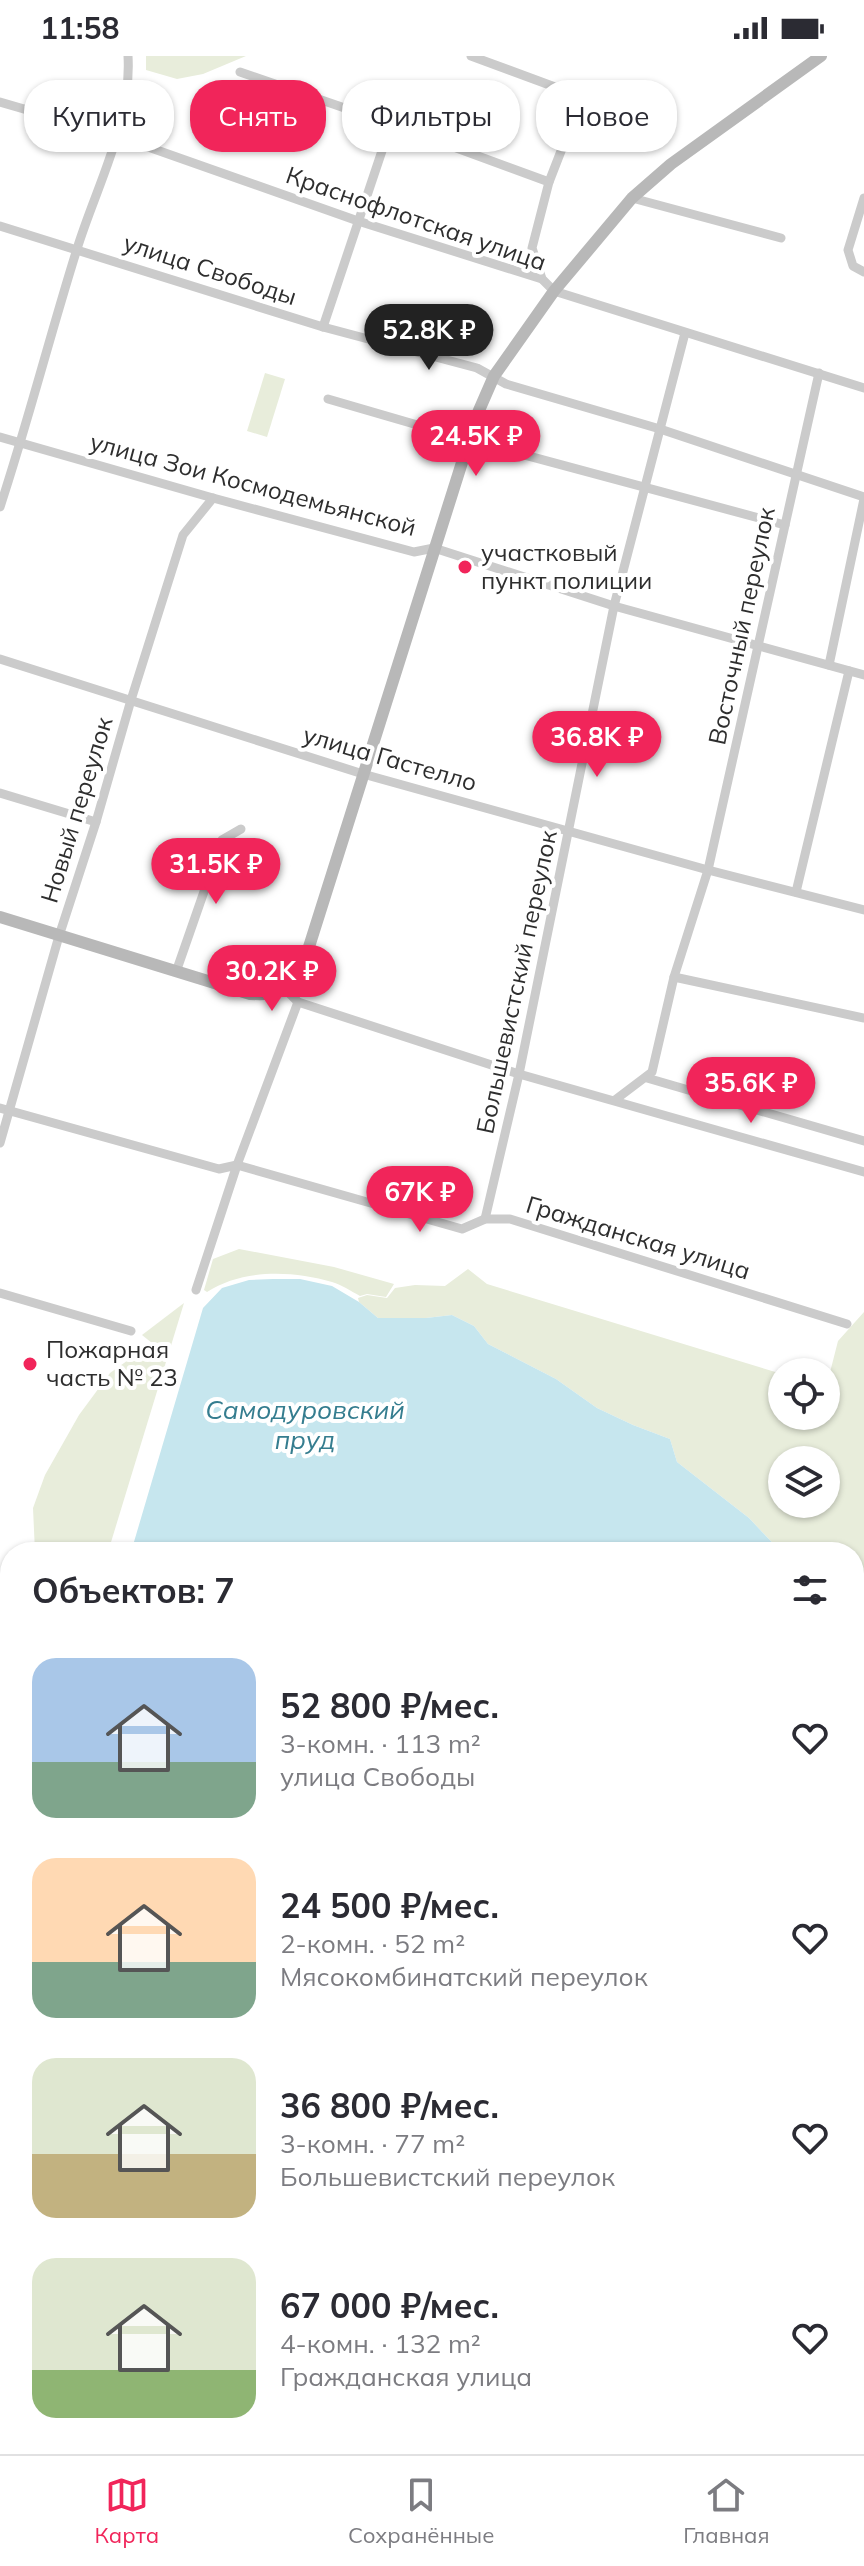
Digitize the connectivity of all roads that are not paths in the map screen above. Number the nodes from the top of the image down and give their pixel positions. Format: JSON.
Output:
{"nodes":[{"id":1,"x":128,"y":56,"type":"edge"},
{"id":2,"x":471,"y":56,"type":"edge"},
{"id":3,"x":821,"y":56,"type":"edge"},
{"id":4,"x":240,"y":72,"type":"dead end"},
{"id":5,"x":128,"y":80,"type":"edge"},
{"id":6,"x":0,"y":102,"type":"edge"},
{"id":7,"x":342,"y":107,"type":"edge"},
{"id":8,"x":24,"y":109,"type":"edge"},
{"id":9,"x":111,"y":152,"type":"edge"},
{"id":10,"x":162,"y":152,"type":"edge"},
{"id":11,"x":381,"y":152,"type":"edge"},
{"id":12,"x":467,"y":152,"type":"edge"},
{"id":13,"x":549,"y":182,"type":"junction"},
{"id":14,"x":632,"y":198,"type":"junction"},
{"id":15,"x":864,"y":198,"type":"edge"},
{"id":16,"x":358,"y":221,"type":"junction"},
{"id":17,"x":0,"y":226,"type":"edge"},
{"id":18,"x":781,"y":238,"type":"dead end"},
{"id":19,"x":77,"y":248,"type":"junction"},
{"id":20,"x":864,"y":272,"type":"edge"},
{"id":21,"x":542,"y":279,"type":"junction"},
{"id":22,"x":554,"y":291,"type":"junction"},
{"id":23,"x":323,"y":327,"type":"junction"},
{"id":24,"x":685,"y":333,"type":"junction"},
{"id":25,"x":819,"y":373,"type":"junction"},
{"id":26,"x":494,"y":376,"type":"junction"},
{"id":27,"x":864,"y":388,"type":"edge"},
{"id":28,"x":328,"y":399,"type":"dead end"},
{"id":29,"x":660,"y":429,"type":"junction"},
{"id":30,"x":0,"y":437,"type":"edge"},
{"id":31,"x":469,"y":440,"type":"junction"},
{"id":32,"x":21,"y":442,"type":"junction"},
{"id":33,"x":795,"y":475,"type":"junction"},
{"id":34,"x":645,"y":488,"type":"junction"},
{"id":35,"x":213,"y":498,"type":"junction"},
{"id":36,"x":864,"y":498,"type":"edge"},
{"id":37,"x":0,"y":507,"type":"edge"},
{"id":38,"x":785,"y":525,"type":"junction"},
{"id":39,"x":434,"y":548,"type":"junction"},
{"id":40,"x":614,"y":606,"type":"junction"},
{"id":41,"x":759,"y":645,"type":"junction"},
{"id":42,"x":0,"y":659,"type":"edge"},
{"id":43,"x":829,"y":665,"type":"junction"},
{"id":44,"x":849,"y":671,"type":"junction"},
{"id":45,"x":864,"y":675,"type":"edge"},
{"id":46,"x":131,"y":700,"type":"junction"},
{"id":47,"x":363,"y":774,"type":"junction"},
{"id":48,"x":0,"y":793,"type":"edge"},
{"id":49,"x":96,"y":822,"type":"junction"},
{"id":50,"x":241,"y":829,"type":"dead end"},
{"id":51,"x":570,"y":831,"type":"junction"},
{"id":52,"x":708,"y":870,"type":"junction"},
{"id":53,"x":796,"y":892,"type":"junction"},
{"id":54,"x":864,"y":910,"type":"edge"},
{"id":55,"x":0,"y":917,"type":"edge"},
{"id":56,"x":59,"y":936,"type":"junction"},
{"id":57,"x":176,"y":972,"type":"junction"},
{"id":58,"x":674,"y":977,"type":"junction"},
{"id":59,"x":286,"y":990,"type":"junction"},
{"id":60,"x":298,"y":1002,"type":"junction"},
{"id":61,"x":864,"y":1018,"type":"edge"},
{"id":62,"x":519,"y":1074,"type":"junction"},
{"id":63,"x":647,"y":1078,"type":"junction"},
{"id":64,"x":615,"y":1100,"type":"junction"},
{"id":65,"x":5,"y":1109,"type":"edge"},
{"id":66,"x":864,"y":1141,"type":"edge"},
{"id":67,"x":0,"y":1143,"type":"edge"},
{"id":68,"x":237,"y":1165,"type":"junction"},
{"id":69,"x":864,"y":1172,"type":"edge"},
{"id":70,"x":485,"y":1219,"type":"junction"},
{"id":71,"x":196,"y":1290,"type":"dead end"},
{"id":72,"x":0,"y":1293,"type":"edge"},
{"id":73,"x":847,"y":1324,"type":"dead end"},
{"id":74,"x":131,"y":1331,"type":"dead end"}],
"edges":[{"from":1,"to":5,"type":"street"},
{"from":2,"to":13,"type":"street"},
{"from":3,"to":14,"type":"main road"},
{"from":4,"to":7,"type":"street"},
{"from":6,"to":8,"type":"street","name":"Краснофлотская улица"},
{"from":9,"to":19,"type":"street"},
{"from":10,"to":16,"type":"street","name":"Краснофлотская улица"},
{"from":11,"to":16,"type":"street"},
{"from":12,"to":13,"type":"street"},
{"from":13,"to":21,"type":"street"},
{"from":14,"to":18,"type":"street"},
{"from":14,"to":22,"type":"main road"},
{"from":15,"to":20,"type":"street"},
{"from":16,"to":21,"type":"street","name":"Краснофлотская улица"},
{"from":16,"to":23,"type":"street"},
{"from":17,"to":19,"type":"street","name":"улица Свободы"},
{"from":19,"to":23,"type":"street","name":"улица Свободы"},
{"from":19,"to":32,"type":"street"},
{"from":21,"to":22,"type":"street","name":"Краснофлотская улица"},
{"from":22,"to":24,"type":"street","name":"Краснофлотская улица"},
{"from":22,"to":26,"type":"main road"},
{"from":23,"to":26,"type":"street","name":"улица Свободы"},
{"from":24,"to":25,"type":"street","name":"Краснофлотская улица"},
{"from":24,"to":29,"type":"street","name":"Большевистский переулок"},
{"from":25,"to":27,"type":"street","name":"Краснофлотская улица"},
{"from":25,"to":33,"type":"street","name":"Восточный переулок"},
{"from":26,"to":29,"type":"street","name":"улица Свободы"},
{"from":26,"to":31,"type":"main road"},
{"from":28,"to":31,"type":"street"},
{"from":29,"to":33,"type":"street","name":"улица Свободы"},
{"from":29,"to":34,"type":"street","name":"Большевистский переулок"},
{"from":30,"to":32,"type":"street","name":"улица Зои Космодемьянской"},
{"from":31,"to":34,"type":"street"},
{"from":31,"to":39,"type":"main road"},
{"from":32,"to":35,"type":"street","name":"улица Зои Космодемьянской"},
{"from":32,"to":37,"type":"street"},
{"from":33,"to":36,"type":"street","name":"улица Свободы"},
{"from":33,"to":38,"type":"street","name":"Восточный переулок"},
{"from":34,"to":38,"type":"street"},
{"from":34,"to":40,"type":"street","name":"Большевистский переулок"},
{"from":35,"to":39,"type":"street","name":"улица Зои Космодемьянской"},
{"from":35,"to":46,"type":"street","name":"Новый переулок"},
{"from":36,"to":43,"type":"street"},
{"from":38,"to":41,"type":"street","name":"Восточный переулок"},
{"from":39,"to":40,"type":"street","name":"улица Зои Космодемьянской"},
{"from":39,"to":47,"type":"main road"},
{"from":40,"to":41,"type":"street","name":"улица Зои Космодемьянской"},
{"from":40,"to":51,"type":"street","name":"Большевистский переулок"},
{"from":41,"to":43,"type":"street","name":"улица Зои Космодемьянской"},
{"from":41,"to":52,"type":"street","name":"Восточный переулок"},
{"from":42,"to":46,"type":"street","name":"улица Гастелло"},
{"from":43,"to":44,"type":"street","name":"улица Зои Космодемьянской"},
{"from":44,"to":45,"type":"street","name":"улица Зои Космодемьянской"},
{"from":44,"to":53,"type":"street"},
{"from":46,"to":47,"type":"street","name":"улица Гастелло"},
{"from":46,"to":49,"type":"street","name":"Новый переулок"},
{"from":47,"to":51,"type":"street","name":"улица Гастелло"},
{"from":47,"to":59,"type":"main road"},
{"from":48,"to":49,"type":"street"},
{"from":49,"to":56,"type":"street","name":"Новый переулок"},
{"from":50,"to":57,"type":"street"},
{"from":51,"to":52,"type":"street","name":"улица Гастелло"},
{"from":51,"to":62,"type":"street","name":"Большевистский переулок"},
{"from":52,"to":53,"type":"street","name":"улица Гастелло"},
{"from":52,"to":58,"type":"street","name":"Восточный переулок"},
{"from":53,"to":54,"type":"street","name":"улица Гастелло"},
{"from":55,"to":56,"type":"main road"},
{"from":56,"to":57,"type":"main road"},
{"from":56,"to":65,"type":"street","name":"Новый переулок"},
{"from":57,"to":59,"type":"main road"},
{"from":58,"to":61,"type":"street"},
{"from":58,"to":63,"type":"street","name":"Восточный переулок"},
{"from":59,"to":60,"type":"street"},
{"from":60,"to":62,"type":"street"},
{"from":60,"to":68,"type":"street"},
{"from":62,"to":64,"type":"street"},
{"from":62,"to":70,"type":"street","name":"Большевистский переулок"},
{"from":63,"to":64,"type":"street"},
{"from":63,"to":66,"type":"street"},
{"from":64,"to":69,"type":"street"},
{"from":65,"to":67,"type":"street","name":"Новый переулок"},
{"from":65,"to":68,"type":"street","name":"Гражданская улица"},
{"from":68,"to":70,"type":"street","name":"Гражданская улица"},
{"from":68,"to":71,"type":"street"},
{"from":70,"to":73,"type":"street","name":"Гражданская улица"},
{"from":72,"to":74,"type":"street"}]}
